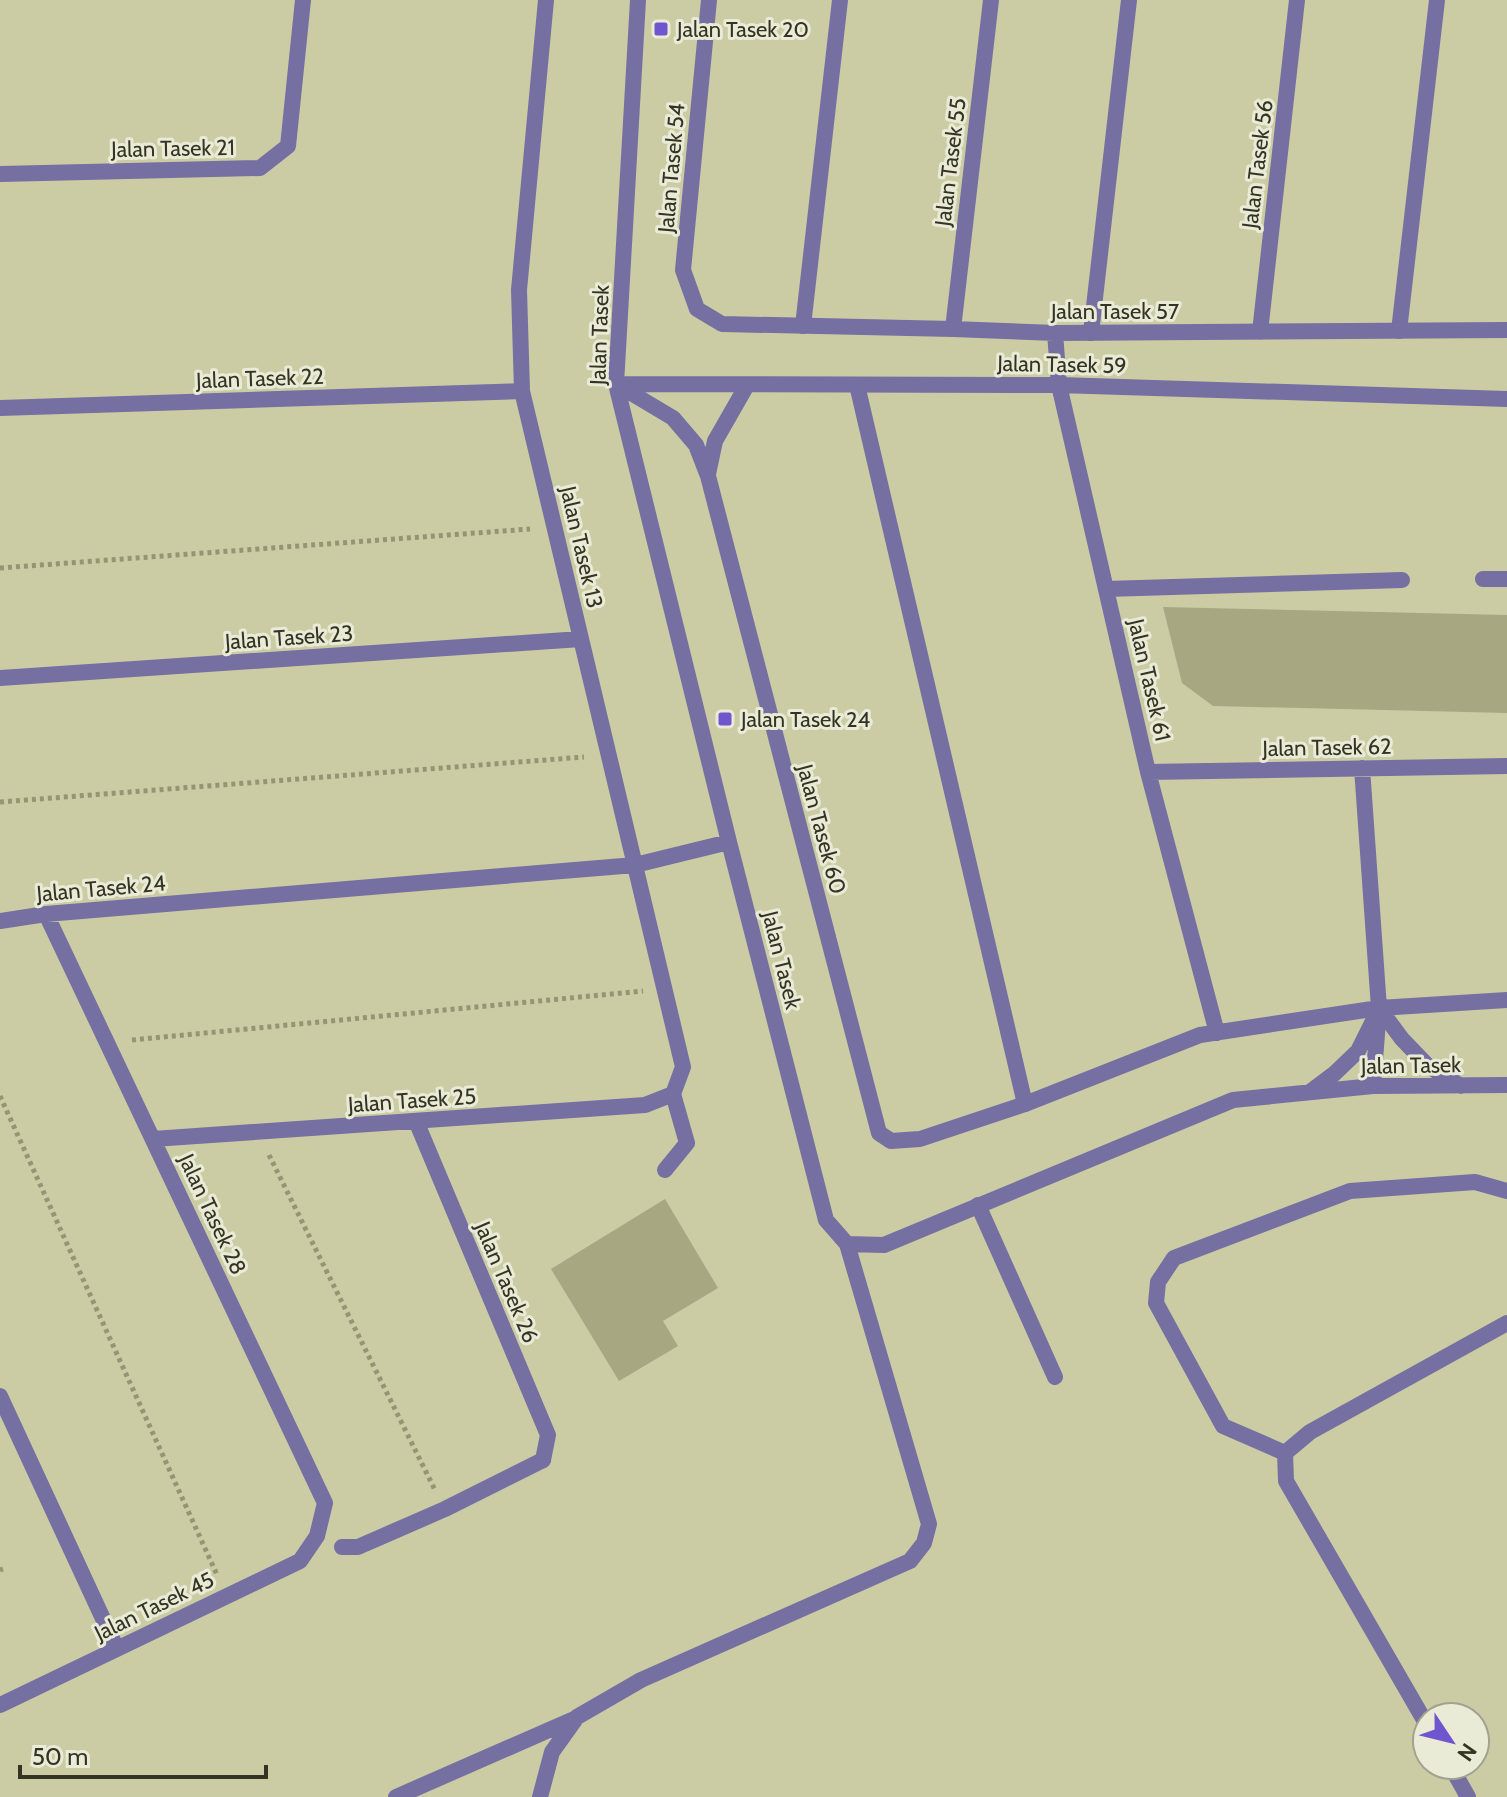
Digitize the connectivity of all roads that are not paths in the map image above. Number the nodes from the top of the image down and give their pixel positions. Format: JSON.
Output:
{"nodes":[{"id":1,"x":303,"y":0,"type":"edge"},
{"id":2,"x":546,"y":0,"type":"edge"},
{"id":3,"x":638,"y":0,"type":"edge"},
{"id":4,"x":709,"y":0,"type":"edge"},
{"id":5,"x":840,"y":0,"type":"edge"},
{"id":6,"x":991,"y":0,"type":"edge"},
{"id":7,"x":1129,"y":0,"type":"edge"},
{"id":8,"x":1297,"y":0,"type":"edge"},
{"id":9,"x":1437,"y":0,"type":"edge"},
{"id":10,"x":0,"y":174,"type":"edge"},
{"id":11,"x":722,"y":324,"type":"joint"},
{"id":12,"x":803,"y":326,"type":"junction"},
{"id":13,"x":953,"y":329,"type":"junction"},
{"id":14,"x":1507,"y":330,"type":"edge"},
{"id":15,"x":1399,"y":331,"type":"junction"},
{"id":16,"x":1260,"y":332,"type":"junction"},
{"id":17,"x":1055,"y":333,"type":"junction"},
{"id":18,"x":1091,"y":333,"type":"junction"},
{"id":19,"x":616,"y":384,"type":"junction"},
{"id":20,"x":747,"y":385,"type":"junction"},
{"id":21,"x":857,"y":385,"type":"junction"},
{"id":22,"x":1059,"y":385,"type":"junction"},
{"id":23,"x":522,"y":391,"type":"junction"},
{"id":24,"x":1507,"y":399,"type":"edge"},
{"id":25,"x":0,"y":408,"type":"edge"},
{"id":26,"x":708,"y":476,"type":"junction"},
{"id":27,"x":1483,"y":579,"type":"dead end"},
{"id":28,"x":1507,"y":579,"type":"edge"},
{"id":29,"x":1402,"y":580,"type":"dead end"},
{"id":30,"x":1106,"y":589,"type":"junction"},
{"id":31,"x":581,"y":639,"type":"junction"},
{"id":32,"x":0,"y":678,"type":"edge"},
{"id":33,"x":1507,"y":766,"type":"edge"},
{"id":34,"x":1362,"y":768,"type":"junction"},
{"id":35,"x":1148,"y":772,"type":"junction"},
{"id":36,"x":729,"y":842,"type":"junction"},
{"id":37,"x":635,"y":865,"type":"junction"},
{"id":38,"x":46,"y":914,"type":"junction"},
{"id":39,"x":0,"y":921,"type":"edge"},
{"id":40,"x":1507,"y":1000,"type":"edge"},
{"id":41,"x":1379,"y":1008,"type":"junction"},
{"id":42,"x":1217,"y":1033,"type":"junction"},
{"id":43,"x":1507,"y":1085,"type":"edge"},
{"id":44,"x":1373,"y":1086,"type":"junction"},
{"id":45,"x":1461,"y":1086,"type":"junction"},
{"id":46,"x":1309,"y":1092,"type":"junction"},
{"id":47,"x":673,"y":1094,"type":"junction"},
{"id":48,"x":1025,"y":1104,"type":"junction"},
{"id":49,"x":416,"y":1121,"type":"junction"},
{"id":50,"x":153,"y":1139,"type":"junction"},
{"id":51,"x":665,"y":1170,"type":"dead end"},
{"id":52,"x":1507,"y":1191,"type":"edge"},
{"id":53,"x":978,"y":1205,"type":"junction"},
{"id":54,"x":847,"y":1244,"type":"junction"},
{"id":55,"x":1507,"y":1323,"type":"edge"},
{"id":56,"x":1055,"y":1377,"type":"dead end"},
{"id":57,"x":0,"y":1396,"type":"edge"},
{"id":58,"x":6,"y":1424,"type":"edge"},
{"id":59,"x":1285,"y":1453,"type":"junction"},
{"id":60,"x":317,"y":1536,"type":"joint"},
{"id":61,"x":342,"y":1547,"type":"dead end"},
{"id":62,"x":117,"y":1649,"type":"junction"},
{"id":63,"x":1413,"y":1701,"type":"edge"},
{"id":64,"x":0,"y":1705,"type":"edge"},
{"id":65,"x":577,"y":1717,"type":"junction"},
{"id":66,"x":396,"y":1797,"type":"edge"},
{"id":67,"x":540,"y":1797,"type":"edge"}],
"edges":[{"from":1,"to":10,"type":"street","name":"Jalan Tasek 21"},
{"from":2,"to":23,"type":"street","name":"Jalan Tasek 13"},
{"from":3,"to":19,"type":"street","name":"Jalan Tasek"},
{"from":4,"to":11,"type":"street","name":"Jalan Tasek 54"},
{"from":5,"to":12,"type":"street"},
{"from":6,"to":13,"type":"street","name":"Jalan Tasek 55"},
{"from":7,"to":18,"type":"street"},
{"from":8,"to":16,"type":"street","name":"Jalan Tasek 56"},
{"from":9,"to":15,"type":"street"},
{"from":11,"to":12,"type":"street","name":"Jalan Tasek 57"},
{"from":12,"to":13,"type":"street","name":"Jalan Tasek 57"},
{"from":13,"to":17,"type":"street","name":"Jalan Tasek 57"},
{"from":14,"to":15,"type":"street","name":"Jalan Tasek 57"},
{"from":15,"to":16,"type":"street","name":"Jalan Tasek 57"},
{"from":16,"to":18,"type":"street","name":"Jalan Tasek 57"},
{"from":17,"to":18,"type":"street","name":"Jalan Tasek 57"},
{"from":17,"to":22,"type":"street","name":"Jalan Tasek 61"},
{"from":19,"to":20,"type":"street","name":"Jalan Tasek 59"},
{"from":19,"to":26,"type":"street","name":"Jalan Tasek 60"},
{"from":19,"to":36,"type":"street","name":"Jalan Tasek"},
{"from":20,"to":21,"type":"street","name":"Jalan Tasek 59"},
{"from":20,"to":26,"type":"street"},
{"from":21,"to":22,"type":"street","name":"Jalan Tasek 59"},
{"from":21,"to":48,"type":"street"},
{"from":22,"to":24,"type":"street","name":"Jalan Tasek 59"},
{"from":22,"to":30,"type":"street","name":"Jalan Tasek 61"},
{"from":23,"to":25,"type":"street","name":"Jalan Tasek 22"},
{"from":23,"to":31,"type":"street","name":"Jalan Tasek 13"},
{"from":26,"to":48,"type":"street","name":"Jalan Tasek 60"},
{"from":27,"to":28,"type":"street"},
{"from":29,"to":30,"type":"street"},
{"from":30,"to":35,"type":"street","name":"Jalan Tasek 61"},
{"from":31,"to":32,"type":"street","name":"Jalan Tasek 23"},
{"from":31,"to":37,"type":"street","name":"Jalan Tasek 13"},
{"from":33,"to":34,"type":"street","name":"Jalan Tasek 62"},
{"from":34,"to":35,"type":"street","name":"Jalan Tasek 62"},
{"from":34,"to":41,"type":"street"},
{"from":35,"to":42,"type":"street","name":"Jalan Tasek 61"},
{"from":36,"to":37,"type":"street","name":"Jalan Tasek 24"},
{"from":36,"to":54,"type":"street","name":"Jalan Tasek"},
{"from":37,"to":38,"type":"street","name":"Jalan Tasek 24"},
{"from":37,"to":47,"type":"street","name":"Jalan Tasek 13"},
{"from":38,"to":39,"type":"street","name":"Jalan Tasek 24"},
{"from":38,"to":50,"type":"street","name":"Jalan Tasek 28"},
{"from":40,"to":41,"type":"street"},
{"from":41,"to":42,"type":"street"},
{"from":41,"to":44,"type":"street"},
{"from":41,"to":45,"type":"street"},
{"from":41,"to":46,"type":"street"},
{"from":42,"to":48,"type":"street"},
{"from":43,"to":45,"type":"street","name":"Jalan Tasek"},
{"from":44,"to":45,"type":"street","name":"Jalan Tasek"},
{"from":44,"to":46,"type":"street","name":"Jalan Tasek"},
{"from":46,"to":53,"type":"street","name":"Jalan Tasek"},
{"from":47,"to":49,"type":"street","name":"Jalan Tasek 25"},
{"from":47,"to":51,"type":"street"},
{"from":49,"to":50,"type":"street","name":"Jalan Tasek 25"},
{"from":49,"to":61,"type":"street","name":"Jalan Tasek 26"},
{"from":50,"to":60,"type":"street","name":"Jalan Tasek 28"},
{"from":52,"to":59,"type":"street"},
{"from":53,"to":54,"type":"street","name":"Jalan Tasek"},
{"from":53,"to":56,"type":"street"},
{"from":54,"to":65,"type":"street"},
{"from":55,"to":59,"type":"street"},
{"from":57,"to":58,"type":"street"},
{"from":58,"to":62,"type":"street"},
{"from":59,"to":63,"type":"street"},
{"from":60,"to":62,"type":"street","name":"Jalan Tasek 45"},
{"from":62,"to":64,"type":"street","name":"Jalan Tasek 45"},
{"from":65,"to":66,"type":"street"},
{"from":65,"to":67,"type":"street"}]}
